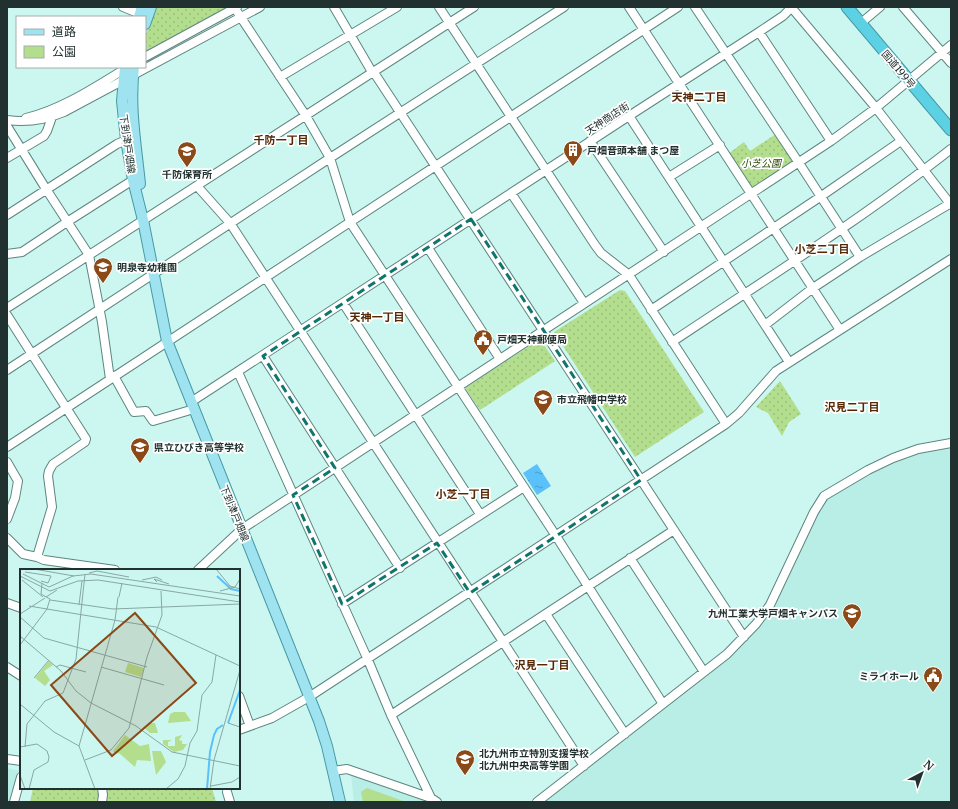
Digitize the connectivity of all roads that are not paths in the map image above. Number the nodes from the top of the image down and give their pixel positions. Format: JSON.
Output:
{"nodes":[{"id":1,"x":123,"y":7,"type":"edge"},
{"id":2,"x":151,"y":7,"type":"edge"},
{"id":3,"x":236,"y":7,"type":"edge"},
{"id":4,"x":260,"y":7,"type":"edge"},
{"id":5,"x":334,"y":7,"type":"edge"},
{"id":6,"x":397,"y":7,"type":"edge"},
{"id":7,"x":439,"y":7,"type":"edge"},
{"id":8,"x":474,"y":7,"type":"edge"},
{"id":9,"x":564,"y":7,"type":"edge"},
{"id":10,"x":630,"y":7,"type":"edge"},
{"id":11,"x":678,"y":7,"type":"edge"},
{"id":12,"x":695,"y":7,"type":"edge"},
{"id":13,"x":791,"y":7,"type":"edge"},
{"id":14,"x":847,"y":7,"type":"edge"},
{"id":15,"x":880,"y":7,"type":"edge"},
{"id":16,"x":903,"y":7,"type":"edge"},
{"id":17,"x":140,"y":13,"type":"edge"},
{"id":18,"x":241,"y":18,"type":"junction"},
{"id":19,"x":146,"y":21,"type":"edge"},
{"id":20,"x":449,"y":23,"type":"junction"},
{"id":21,"x":861,"y":23,"type":"junction"},
{"id":22,"x":644,"y":29,"type":"junction"},
{"id":23,"x":759,"y":32,"type":"junction"},
{"id":24,"x":350,"y":35,"type":"junction"},
{"id":25,"x":951,"y":45,"type":"edge"},
{"id":26,"x":942,"y":52,"type":"junction"},
{"id":27,"x":726,"y":53,"type":"junction"},
{"id":28,"x":146,"y":56,"type":"edge"},
{"id":29,"x":146,"y":61,"type":"edge"},
{"id":30,"x":951,"y":63,"type":"edge"},
{"id":31,"x":475,"y":64,"type":"junction"},
{"id":32,"x":129,"y":69,"type":"edge"},
{"id":33,"x":373,"y":72,"type":"junction"},
{"id":34,"x":280,"y":77,"type":"junction"},
{"id":35,"x":908,"y":80,"type":"junction"},
{"id":36,"x":124,"y":81,"type":"junction"},
{"id":37,"x":679,"y":83,"type":"junction"},
{"id":38,"x":876,"y":108,"type":"junction"},
{"id":39,"x":401,"y":112,"type":"junction"},
{"id":40,"x":306,"y":116,"type":"junction"},
{"id":41,"x":629,"y":116,"type":"junction"},
{"id":42,"x":52,"y":117,"type":"junction"},
{"id":43,"x":511,"y":117,"type":"junction"},
{"id":44,"x":7,"y":120,"type":"edge"},
{"id":45,"x":7,"y":126,"type":"edge"},
{"id":46,"x":951,"y":130,"type":"edge"},
{"id":47,"x":126,"y":140,"type":"junction"},
{"id":48,"x":590,"y":141,"type":"junction"},
{"id":49,"x":831,"y":141,"type":"junction"},
{"id":50,"x":901,"y":141,"type":"junction"},
{"id":51,"x":720,"y":145,"type":"junction"},
{"id":52,"x":21,"y":149,"type":"junction"},
{"id":53,"x":951,"y":149,"type":"edge"},
{"id":54,"x":7,"y":158,"type":"edge"},
{"id":55,"x":330,"y":158,"type":"junction"},
{"id":56,"x":799,"y":163,"type":"junction"},
{"id":57,"x":435,"y":166,"type":"junction"},
{"id":58,"x":546,"y":170,"type":"junction"},
{"id":59,"x":924,"y":170,"type":"junction"},
{"id":60,"x":669,"y":177,"type":"junction"},
{"id":61,"x":133,"y":180,"type":"junction"},
{"id":62,"x":197,"y":186,"type":"junction"},
{"id":63,"x":46,"y":189,"type":"junction"},
{"id":64,"x":512,"y":193,"type":"junction"},
{"id":65,"x":752,"y":194,"type":"junction"},
{"id":66,"x":820,"y":197,"type":"junction"},
{"id":67,"x":951,"y":204,"type":"edge"},
{"id":68,"x":7,"y":215,"type":"edge"},
{"id":69,"x":471,"y":219,"type":"junction"},
{"id":70,"x":143,"y":220,"type":"junction"},
{"id":71,"x":67,"y":222,"type":"junction"},
{"id":72,"x":350,"y":222,"type":"junction"},
{"id":73,"x":230,"y":223,"type":"junction"},
{"id":74,"x":702,"y":227,"type":"junction"},
{"id":75,"x":774,"y":228,"type":"junction"},
{"id":76,"x":842,"y":229,"type":"junction"},
{"id":77,"x":428,"y":248,"type":"junction"},
{"id":78,"x":664,"y":252,"type":"junction"},
{"id":79,"x":7,"y":254,"type":"edge"},
{"id":80,"x":89,"y":255,"type":"junction"},
{"id":81,"x":860,"y":257,"type":"junction"},
{"id":82,"x":951,"y":259,"type":"edge"},
{"id":83,"x":795,"y":260,"type":"junction"},
{"id":84,"x":724,"y":261,"type":"junction"},
{"id":85,"x":153,"y":274,"type":"junction"},
{"id":86,"x":385,"y":276,"type":"junction"},
{"id":87,"x":629,"y":276,"type":"junction"},
{"id":88,"x":265,"y":277,"type":"junction"},
{"id":89,"x":813,"y":288,"type":"junction"},
{"id":90,"x":745,"y":293,"type":"junction"},
{"id":91,"x":343,"y":303,"type":"junction"},
{"id":92,"x":584,"y":303,"type":"junction"},
{"id":93,"x":7,"y":308,"type":"edge"},
{"id":94,"x":99,"y":310,"type":"junction"},
{"id":95,"x":651,"y":310,"type":"junction"},
{"id":96,"x":7,"y":315,"type":"edge"},
{"id":97,"x":765,"y":325,"type":"junction"},
{"id":98,"x":543,"y":330,"type":"junction"},
{"id":99,"x":840,"y":330,"type":"junction"},
{"id":100,"x":300,"y":331,"type":"junction"},
{"id":101,"x":168,"y":341,"type":"junction"},
{"id":102,"x":672,"y":342,"type":"junction"},
{"id":103,"x":32,"y":354,"type":"junction"},
{"id":104,"x":263,"y":356,"type":"junction"},
{"id":105,"x":500,"y":359,"type":"junction"},
{"id":106,"x":789,"y":362,"type":"junction"},
{"id":107,"x":7,"y":370,"type":"edge"},
{"id":108,"x":238,"y":372,"type":"junction"},
{"id":109,"x":112,"y":377,"type":"junction"},
{"id":110,"x":458,"y":387,"type":"junction"},
{"id":111,"x":193,"y":406,"type":"junction"},
{"id":112,"x":67,"y":408,"type":"junction"},
{"id":113,"x":415,"y":415,"type":"junction"},
{"id":114,"x":726,"y":424,"type":"junction"},
{"id":115,"x":373,"y":443,"type":"junction"},
{"id":116,"x":951,"y":443,"type":"edge"},
{"id":117,"x":7,"y":447,"type":"edge"},
{"id":118,"x":7,"y":462,"type":"edge"},
{"id":119,"x":335,"y":468,"type":"junction"},
{"id":120,"x":641,"y":480,"type":"junction"},
{"id":121,"x":524,"y":487,"type":"junction"},
{"id":122,"x":293,"y":496,"type":"junction"},
{"id":123,"x":480,"y":514,"type":"junction"},
{"id":124,"x":7,"y":519,"type":"edge"},
{"id":125,"x":242,"y":529,"type":"junction"},
{"id":126,"x":674,"y":530,"type":"junction"},
{"id":127,"x":556,"y":536,"type":"junction"},
{"id":128,"x":7,"y":538,"type":"edge"},
{"id":129,"x":437,"y":542,"type":"junction"},
{"id":130,"x":36,"y":557,"type":"junction"},
{"id":131,"x":630,"y":558,"type":"junction"},
{"id":132,"x":84,"y":568,"type":"edge"},
{"id":133,"x":400,"y":568,"type":"junction"},
{"id":134,"x":100,"y":569,"type":"edge"},
{"id":135,"x":199,"y":569,"type":"edge"},
{"id":136,"x":588,"y":587,"type":"junction"},
{"id":137,"x":470,"y":593,"type":"junction"},
{"id":138,"x":7,"y":603,"type":"edge"},
{"id":139,"x":342,"y":604,"type":"junction"},
{"id":140,"x":20,"y":608,"type":"edge"},
{"id":141,"x":546,"y":614,"type":"junction"},
{"id":142,"x":744,"y":637,"type":"junction"},
{"id":143,"x":503,"y":642,"type":"junction"},
{"id":144,"x":368,"y":660,"type":"junction"},
{"id":145,"x":7,"y":667,"type":"edge"},
{"id":146,"x":704,"y":672,"type":"junction"},
{"id":147,"x":20,"y":675,"type":"edge"},
{"id":148,"x":309,"y":697,"type":"junction"},
{"id":149,"x":240,"y":699,"type":"edge"},
{"id":150,"x":663,"y":704,"type":"junction"},
{"id":151,"x":391,"y":715,"type":"junction"},
{"id":152,"x":250,"y":726,"type":"junction"},
{"id":153,"x":240,"y":730,"type":"edge"},
{"id":154,"x":625,"y":734,"type":"junction"},
{"id":155,"x":7,"y":759,"type":"edge"},
{"id":156,"x":20,"y":761,"type":"edge"},
{"id":157,"x":584,"y":766,"type":"junction"},
{"id":158,"x":333,"y":771,"type":"junction"},
{"id":159,"x":20,"y":781,"type":"edge"},
{"id":160,"x":102,"y":789,"type":"edge"},
{"id":161,"x":227,"y":792,"type":"dead end"},
{"id":162,"x":434,"y":800,"type":"edge"},
{"id":163,"x":14,"y":802,"type":"edge"},
{"id":164,"x":102,"y":802,"type":"edge"},
{"id":165,"x":230,"y":802,"type":"edge"},
{"id":166,"x":340,"y":802,"type":"edge"},
{"id":167,"x":537,"y":802,"type":"edge"}],
"edges":[{"from":1,"to":17,"type":"street"},
{"from":2,"to":19,"type":"main road"},
{"from":3,"to":18,"type":"street"},
{"from":3,"to":28,"type":"street"},
{"from":4,"to":18,"type":"street"},
{"from":5,"to":24,"type":"street"},
{"from":6,"to":24,"type":"street"},
{"from":7,"to":20,"type":"street"},
{"from":8,"to":20,"type":"street"},
{"from":9,"to":31,"type":"street"},
{"from":10,"to":22,"type":"street"},
{"from":11,"to":22,"type":"street"},
{"from":12,"to":27,"type":"street"},
{"from":13,"to":23,"type":"street","name":"天神商店街"},
{"from":13,"to":38,"type":"street"},
{"from":14,"to":21,"type":"highway","name":"国道199号"},
{"from":15,"to":21,"type":"street"},
{"from":16,"to":26,"type":"street"},
{"from":18,"to":29,"type":"street"},
{"from":18,"to":34,"type":"street"},
{"from":20,"to":31,"type":"street"},
{"from":20,"to":33,"type":"street"},
{"from":21,"to":35,"type":"highway","name":"国道199号"},
{"from":22,"to":37,"type":"street"},
{"from":22,"to":43,"type":"street"},
{"from":23,"to":27,"type":"street","name":"天神商店街"},
{"from":23,"to":49,"type":"street"},
{"from":24,"to":33,"type":"street"},
{"from":24,"to":34,"type":"street"},
{"from":25,"to":26,"type":"street"},
{"from":26,"to":30,"type":"street"},
{"from":26,"to":35,"type":"street"},
{"from":27,"to":37,"type":"street","name":"天神商店街"},
{"from":27,"to":56,"type":"street"},
{"from":31,"to":39,"type":"street"},
{"from":31,"to":43,"type":"street"},
{"from":32,"to":36,"type":"main road","name":"下到津戸畑線"},
{"from":32,"to":44,"type":"street"},
{"from":32,"to":70,"type":"main road","name":"下到津戸畑線"},
{"from":33,"to":39,"type":"street"},
{"from":33,"to":40,"type":"street"},
{"from":34,"to":40,"type":"street"},
{"from":35,"to":38,"type":"street"},
{"from":35,"to":46,"type":"highway","name":"国道199号"},
{"from":36,"to":42,"type":"street"},
{"from":36,"to":47,"type":"main road","name":"下到津戸畑線"},
{"from":37,"to":41,"type":"street","name":"天神商店街"},
{"from":37,"to":51,"type":"street"},
{"from":38,"to":49,"type":"street"},
{"from":38,"to":50,"type":"street"},
{"from":39,"to":55,"type":"street"},
{"from":39,"to":57,"type":"street"},
{"from":40,"to":55,"type":"street"},
{"from":40,"to":62,"type":"street"},
{"from":41,"to":48,"type":"street","name":"天神商店街"},
{"from":41,"to":60,"type":"street"},
{"from":42,"to":44,"type":"street"},
{"from":42,"to":52,"type":"street"},
{"from":43,"to":57,"type":"street"},
{"from":43,"to":58,"type":"street"},
{"from":45,"to":52,"type":"street"},
{"from":47,"to":61,"type":"main road","name":"下到津戸畑線"},
{"from":47,"to":63,"type":"street"},
{"from":48,"to":58,"type":"street","name":"天神商店街"},
{"from":48,"to":78,"type":"street"},
{"from":49,"to":56,"type":"street"},
{"from":50,"to":59,"type":"street"},
{"from":50,"to":66,"type":"street"},
{"from":51,"to":60,"type":"street"},
{"from":51,"to":65,"type":"street"},
{"from":52,"to":54,"type":"street"},
{"from":52,"to":63,"type":"street"},
{"from":53,"to":59,"type":"street"},
{"from":55,"to":72,"type":"street"},
{"from":55,"to":73,"type":"street"},
{"from":56,"to":65,"type":"street"},
{"from":56,"to":66,"type":"street"},
{"from":57,"to":69,"type":"street"},
{"from":57,"to":72,"type":"street"},
{"from":58,"to":64,"type":"street","name":"天神商店街"},
{"from":58,"to":87,"type":"street"},
{"from":59,"to":67,"type":"street"},
{"from":59,"to":76,"type":"street"},
{"from":60,"to":74,"type":"street"},
{"from":61,"to":70,"type":"main road","name":"下到津戸畑線"},
{"from":61,"to":71,"type":"street"},
{"from":62,"to":70,"type":"street"},
{"from":62,"to":73,"type":"street"},
{"from":63,"to":68,"type":"street"},
{"from":63,"to":71,"type":"street"},
{"from":64,"to":69,"type":"street","name":"天神商店街"},
{"from":64,"to":92,"type":"street"},
{"from":65,"to":74,"type":"street"},
{"from":65,"to":75,"type":"street"},
{"from":66,"to":75,"type":"street"},
{"from":66,"to":76,"type":"street"},
{"from":67,"to":81,"type":"street"},
{"from":69,"to":77,"type":"street","name":"天神商店街"},
{"from":69,"to":98,"type":"street"},
{"from":70,"to":80,"type":"street"},
{"from":70,"to":85,"type":"main road","name":"下到津戸畑線"},
{"from":71,"to":79,"type":"street"},
{"from":71,"to":80,"type":"street"},
{"from":72,"to":86,"type":"street"},
{"from":72,"to":88,"type":"street"},
{"from":73,"to":85,"type":"street"},
{"from":73,"to":88,"type":"street"},
{"from":74,"to":78,"type":"street"},
{"from":74,"to":84,"type":"street"},
{"from":75,"to":83,"type":"street"},
{"from":75,"to":84,"type":"street"},
{"from":76,"to":81,"type":"street"},
{"from":76,"to":83,"type":"street"},
{"from":77,"to":86,"type":"street","name":"天神商店街"},
{"from":77,"to":105,"type":"street"},
{"from":78,"to":87,"type":"street"},
{"from":80,"to":93,"type":"street"},
{"from":80,"to":94,"type":"street"},
{"from":81,"to":89,"type":"street"},
{"from":82,"to":99,"type":"street"},
{"from":83,"to":89,"type":"street"},
{"from":83,"to":90,"type":"street"},
{"from":84,"to":90,"type":"street"},
{"from":84,"to":95,"type":"street"},
{"from":85,"to":94,"type":"street"},
{"from":85,"to":101,"type":"main road","name":"下到津戸畑線"},
{"from":86,"to":91,"type":"street","name":"天神商店街"},
{"from":86,"to":110,"type":"street"},
{"from":87,"to":92,"type":"street"},
{"from":87,"to":95,"type":"street"},
{"from":88,"to":100,"type":"street"},
{"from":88,"to":101,"type":"street"},
{"from":89,"to":97,"type":"street"},
{"from":89,"to":99,"type":"street"},
{"from":90,"to":97,"type":"street"},
{"from":90,"to":102,"type":"street"},
{"from":91,"to":100,"type":"street","name":"天神商店街"},
{"from":91,"to":113,"type":"street"},
{"from":92,"to":98,"type":"street"},
{"from":94,"to":103,"type":"street"},
{"from":94,"to":109,"type":"street"},
{"from":95,"to":102,"type":"street"},
{"from":96,"to":103,"type":"street"},
{"from":97,"to":106,"type":"street"},
{"from":98,"to":105,"type":"street"},
{"from":98,"to":120,"type":"street"},
{"from":99,"to":106,"type":"street"},
{"from":100,"to":104,"type":"street","name":"天神商店街"},
{"from":100,"to":115,"type":"street"},
{"from":101,"to":109,"type":"street"},
{"from":101,"to":111,"type":"main road","name":"下到津戸畑線"},
{"from":102,"to":114,"type":"street"},
{"from":103,"to":107,"type":"street"},
{"from":103,"to":112,"type":"street"},
{"from":104,"to":108,"type":"street","name":"天神商店街"},
{"from":104,"to":119,"type":"street"},
{"from":105,"to":110,"type":"street"},
{"from":106,"to":114,"type":"street"},
{"from":108,"to":111,"type":"street","name":"天神商店街"},
{"from":108,"to":122,"type":"street"},
{"from":109,"to":111,"type":"street","name":"天神商店街"},
{"from":109,"to":112,"type":"street"},
{"from":110,"to":113,"type":"street"},
{"from":110,"to":121,"type":"street"},
{"from":111,"to":125,"type":"main road","name":"下到津戸畑線"},
{"from":112,"to":117,"type":"street"},
{"from":112,"to":130,"type":"street"},
{"from":113,"to":115,"type":"street"},
{"from":113,"to":123,"type":"street"},
{"from":114,"to":120,"type":"street"},
{"from":115,"to":119,"type":"street"},
{"from":115,"to":129,"type":"street"},
{"from":116,"to":142,"type":"street"},
{"from":118,"to":124,"type":"street"},
{"from":119,"to":122,"type":"street"},
{"from":119,"to":133,"type":"street"},
{"from":120,"to":126,"type":"street"},
{"from":120,"to":127,"type":"street"},
{"from":121,"to":123,"type":"street"},
{"from":121,"to":127,"type":"street"},
{"from":122,"to":125,"type":"street"},
{"from":122,"to":139,"type":"street"},
{"from":123,"to":129,"type":"street"},
{"from":125,"to":135,"type":"street"},
{"from":125,"to":148,"type":"main road","name":"下到津戸畑線"},
{"from":126,"to":131,"type":"street"},
{"from":126,"to":142,"type":"street"},
{"from":127,"to":136,"type":"street"},
{"from":127,"to":137,"type":"street"},
{"from":128,"to":130,"type":"street"},
{"from":129,"to":133,"type":"street"},
{"from":129,"to":137,"type":"street"},
{"from":130,"to":132,"type":"street"},
{"from":131,"to":136,"type":"street"},
{"from":131,"to":146,"type":"street"},
{"from":132,"to":134,"type":"street"},
{"from":133,"to":139,"type":"street"},
{"from":136,"to":141,"type":"street"},
{"from":136,"to":150,"type":"street"},
{"from":137,"to":143,"type":"street"},
{"from":137,"to":144,"type":"street"},
{"from":138,"to":140,"type":"street"},
{"from":139,"to":144,"type":"street"},
{"from":141,"to":143,"type":"street"},
{"from":141,"to":154,"type":"street"},
{"from":142,"to":146,"type":"street"},
{"from":143,"to":151,"type":"street"},
{"from":143,"to":157,"type":"street"},
{"from":144,"to":148,"type":"street"},
{"from":144,"to":151,"type":"street"},
{"from":145,"to":147,"type":"street"},
{"from":146,"to":150,"type":"street"},
{"from":148,"to":152,"type":"street"},
{"from":148,"to":158,"type":"main road","name":"下到津戸畑線"},
{"from":149,"to":152,"type":"street"},
{"from":150,"to":154,"type":"street"},
{"from":151,"to":162,"type":"street"},
{"from":152,"to":153,"type":"street"},
{"from":154,"to":157,"type":"street"},
{"from":155,"to":156,"type":"street"},
{"from":157,"to":167,"type":"street"},
{"from":158,"to":162,"type":"street"},
{"from":158,"to":166,"type":"main road","name":"下到津戸畑線"},
{"from":159,"to":163,"type":"street"},
{"from":160,"to":164,"type":"street"},
{"from":161,"to":165,"type":"street"}]}
